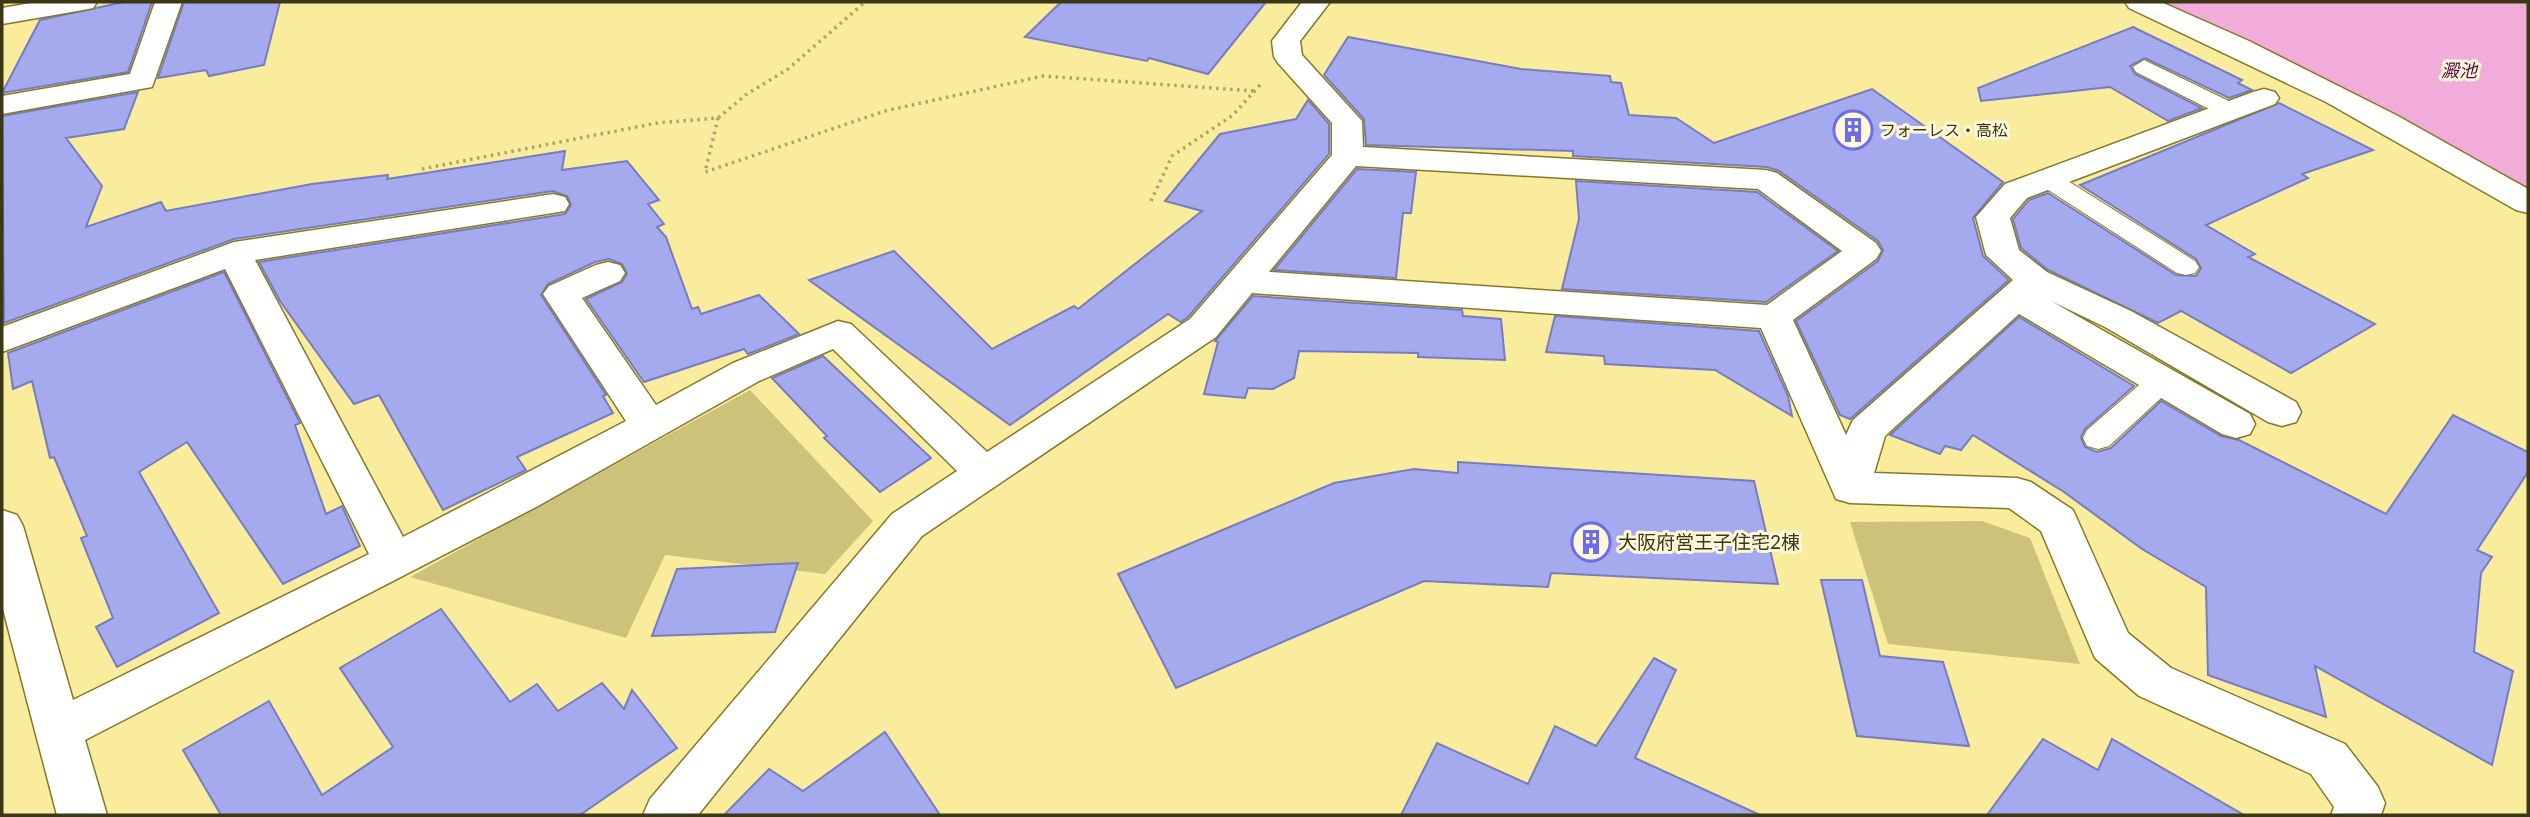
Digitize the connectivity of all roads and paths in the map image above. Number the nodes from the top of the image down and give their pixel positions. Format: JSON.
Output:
{"nodes":[{"id":1,"x":83,"y":2,"type":"edge"},
{"id":2,"x":168,"y":2,"type":"edge"},
{"id":3,"x":865,"y":2,"type":"edge"},
{"id":4,"x":1316,"y":2,"type":"edge"},
{"id":5,"x":2139,"y":2,"type":"edge"},
{"id":6,"x":2,"y":16,"type":"edge"},
{"id":7,"x":1288,"y":57,"type":"junction"},
{"id":8,"x":2144,"y":67,"type":"dead end"},
{"id":9,"x":1254,"y":92,"type":"junction"},
{"id":10,"x":2264,"y":97,"type":"dead end"},
{"id":11,"x":2,"y":105,"type":"edge"},
{"id":12,"x":2230,"y":110,"type":"junction"},
{"id":13,"x":718,"y":118,"type":"junction"},
{"id":14,"x":1348,"y":156,"type":"junction"},
{"id":15,"x":422,"y":169,"type":"dead end"},
{"id":16,"x":2048,"y":179,"type":"junction"},
{"id":17,"x":1151,"y":201,"type":"dead end"},
{"id":18,"x":2528,"y":203,"type":"edge"},
{"id":19,"x":553,"y":204,"type":"dead end"},
{"id":20,"x":234,"y":253,"type":"junction"},
{"id":21,"x":2186,"y":267,"type":"dead end"},
{"id":22,"x":608,"y":273,"type":"dead end"},
{"id":23,"x":1242,"y":281,"type":"junction"},
{"id":24,"x":2026,"y":289,"type":"junction"},
{"id":25,"x":1774,"y":317,"type":"junction"},
{"id":26,"x":2,"y":340,"type":"edge"},
{"id":27,"x":2162,"y":380,"type":"junction"},
{"id":28,"x":2282,"y":412,"type":"dead end"},
{"id":29,"x":2236,"y":424,"type":"dead end"},
{"id":30,"x":650,"y":426,"type":"junction"},
{"id":31,"x":2098,"y":438,"type":"dead end"},
{"id":32,"x":984,"y":473,"type":"junction"},
{"id":33,"x":1850,"y":488,"type":"junction"},
{"id":34,"x":2,"y":526,"type":"edge"},
{"id":35,"x":394,"y":561,"type":"junction"},
{"id":36,"x":59,"y":730,"type":"junction"},
{"id":37,"x":82,"y":815,"type":"edge"},
{"id":38,"x":668,"y":815,"type":"edge"},
{"id":39,"x":2356,"y":815,"type":"edge"}],
"edges":[{"from":1,"to":6,"type":"street"},
{"from":2,"to":11,"type":"street"},
{"from":3,"to":13,"type":"path"},
{"from":4,"to":7,"type":"street"},
{"from":5,"to":18,"type":"street"},
{"from":7,"to":9,"type":"path"},
{"from":7,"to":14,"type":"street"},
{"from":8,"to":12,"type":"lane"},
{"from":9,"to":13,"type":"path"},
{"from":9,"to":17,"type":"path"},
{"from":10,"to":12,"type":"street"},
{"from":12,"to":16,"type":"street"},
{"from":13,"to":15,"type":"path"},
{"from":14,"to":23,"type":"street"},
{"from":14,"to":25,"type":"street"},
{"from":16,"to":21,"type":"lane"},
{"from":16,"to":24,"type":"street"},
{"from":19,"to":20,"type":"street"},
{"from":20,"to":26,"type":"street"},
{"from":20,"to":35,"type":"street"},
{"from":22,"to":30,"type":"street"},
{"from":23,"to":25,"type":"street"},
{"from":23,"to":32,"type":"street"},
{"from":24,"to":27,"type":"street"},
{"from":24,"to":28,"type":"street"},
{"from":24,"to":33,"type":"street"},
{"from":25,"to":33,"type":"street"},
{"from":27,"to":29,"type":"street"},
{"from":27,"to":31,"type":"lane"},
{"from":30,"to":32,"type":"street"},
{"from":30,"to":35,"type":"street"},
{"from":32,"to":38,"type":"street"},
{"from":33,"to":39,"type":"street"},
{"from":34,"to":36,"type":"street"},
{"from":35,"to":36,"type":"street"},
{"from":36,"to":37,"type":"street"}]}
